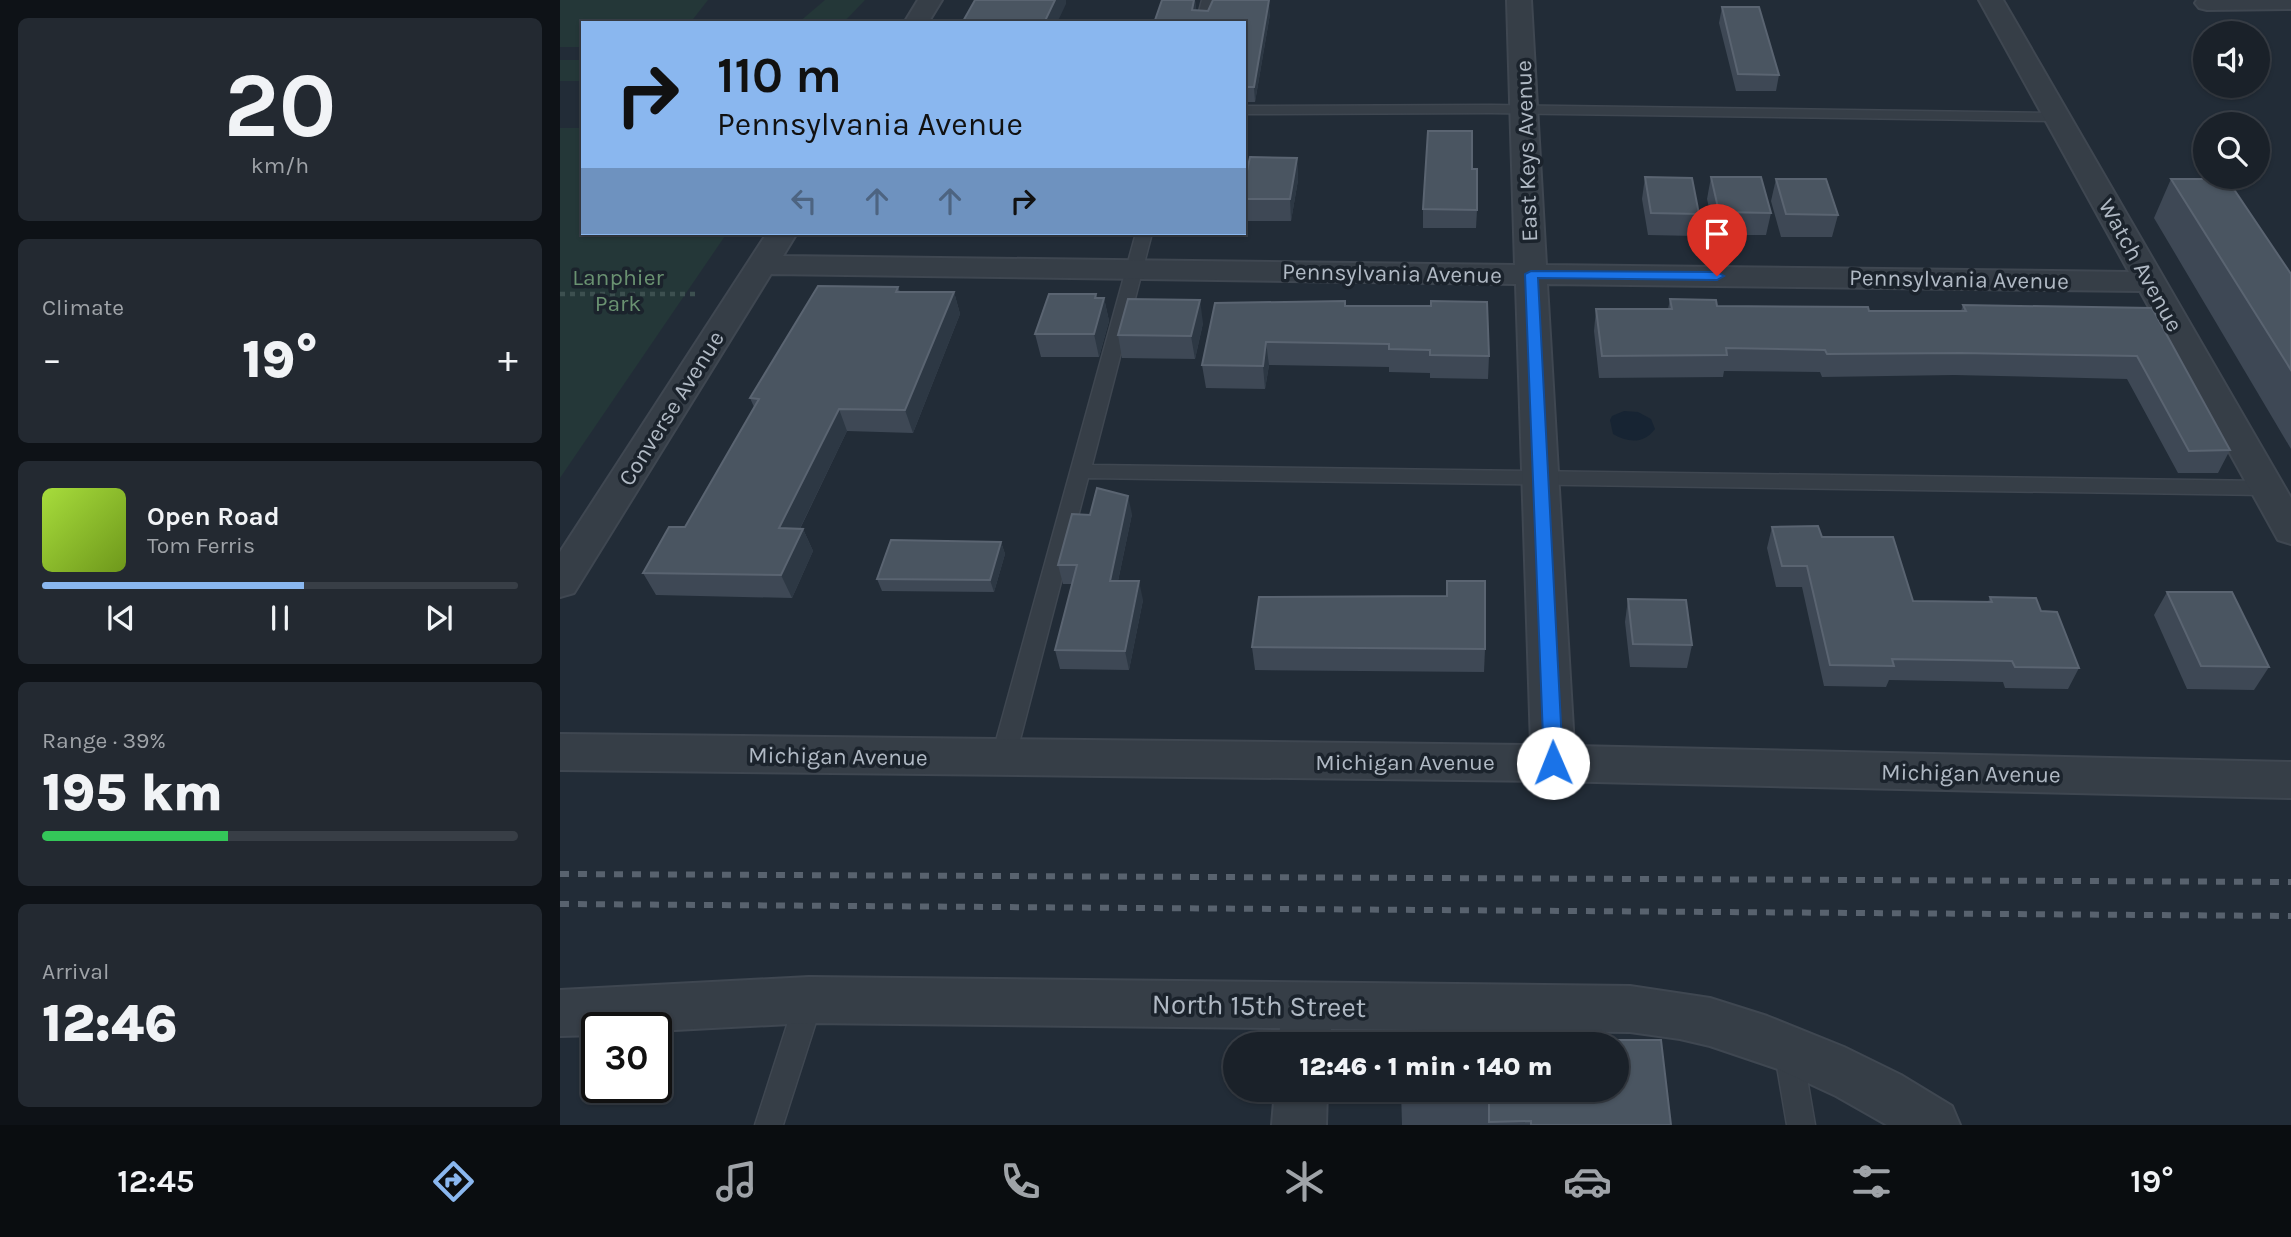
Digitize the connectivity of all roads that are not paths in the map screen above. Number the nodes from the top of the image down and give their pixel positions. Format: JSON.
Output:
{"nodes":[{"id":1,"x":930,"y":0,"type":"edge"},
{"id":2,"x":1209,"y":0,"type":"edge"},
{"id":3,"x":1519,"y":0,"type":"edge"},
{"id":4,"x":1991,"y":0,"type":"edge"},
{"id":5,"x":2291,"y":2,"type":"edge"},
{"id":6,"x":2207,"y":3,"type":"dead end"},
{"id":7,"x":917,"y":21,"type":"edge"},
{"id":8,"x":1204,"y":21,"type":"edge"},
{"id":9,"x":1246,"y":110,"type":"edge"},
{"id":10,"x":1525,"y":110,"type":"junction"},
{"id":11,"x":2057,"y":117,"type":"junction"},
{"id":12,"x":781,"y":235,"type":"edge"},
{"id":13,"x":1144,"y":235,"type":"edge"},
{"id":14,"x":761,"y":265,"type":"junction"},
{"id":15,"x":1135,"y":270,"type":"junction"},
{"id":16,"x":1531,"y":274,"type":"junction"},
{"id":17,"x":2150,"y":282,"type":"junction"},
{"id":18,"x":1080,"y":471,"type":"junction"},
{"id":19,"x":1542,"y":478,"type":"junction"},
{"id":20,"x":2266,"y":488,"type":"junction"},
{"id":21,"x":2291,"y":531,"type":"edge"},
{"id":22,"x":560,"y":583,"type":"edge"},
{"id":23,"x":560,"y":752,"type":"edge"},
{"id":24,"x":1003,"y":759,"type":"junction"},
{"id":25,"x":1553,"y":763,"type":"junction"},
{"id":26,"x":2291,"y":780,"type":"edge"},
{"id":27,"x":809,"y":1000,"type":"junction"},
{"id":28,"x":560,"y":1013,"type":"edge"},
{"id":29,"x":1306,"y":1025,"type":"edge"},
{"id":30,"x":1788,"y":1049,"type":"junction"},
{"id":31,"x":1300,"y":1102,"type":"edge"},
{"id":32,"x":769,"y":1125,"type":"edge"},
{"id":33,"x":1299,"y":1125,"type":"edge"},
{"id":34,"x":1801,"y":1125,"type":"edge"},
{"id":35,"x":1933,"y":1125,"type":"edge"}],
"edges":[{"from":1,"to":7,"type":"street"},
{"from":2,"to":8,"type":"lane"},
{"from":3,"to":10,"type":"street","name":"East Keys Avenue"},
{"from":4,"to":11,"type":"street","name":"Watch Avenue"},
{"from":5,"to":6,"type":"street"},
{"from":9,"to":10,"type":"lane"},
{"from":10,"to":11,"type":"lane"},
{"from":10,"to":16,"type":"street","name":"East Keys Avenue"},
{"from":11,"to":17,"type":"street","name":"Watch Avenue"},
{"from":12,"to":14,"type":"street","name":"Converse Avenue"},
{"from":13,"to":15,"type":"lane"},
{"from":14,"to":15,"type":"street","name":"Pennsylvania Avenue"},
{"from":14,"to":22,"type":"street","name":"Converse Avenue"},
{"from":15,"to":16,"type":"street","name":"Pennsylvania Avenue"},
{"from":15,"to":18,"type":"lane"},
{"from":16,"to":17,"type":"street","name":"Pennsylvania Avenue"},
{"from":16,"to":19,"type":"street","name":"East Keys Avenue"},
{"from":17,"to":20,"type":"street","name":"Watch Avenue"},
{"from":18,"to":19,"type":"lane"},
{"from":18,"to":24,"type":"lane"},
{"from":19,"to":20,"type":"lane"},
{"from":19,"to":25,"type":"street","name":"East Keys Avenue"},
{"from":20,"to":21,"type":"street","name":"Watch Avenue"},
{"from":23,"to":24,"type":"street","name":"Michigan Avenue"},
{"from":24,"to":25,"type":"street","name":"Michigan Avenue"},
{"from":25,"to":26,"type":"street","name":"Michigan Avenue"},
{"from":27,"to":28,"type":"street","name":"North 15th Street"},
{"from":27,"to":29,"type":"street","name":"North 15th Street"},
{"from":27,"to":32,"type":"lane"},
{"from":29,"to":30,"type":"street","name":"North 15th Street"},
{"from":30,"to":34,"type":"lane"},
{"from":30,"to":35,"type":"street","name":"North 15th Street"},
{"from":31,"to":33,"type":"street"}]}
